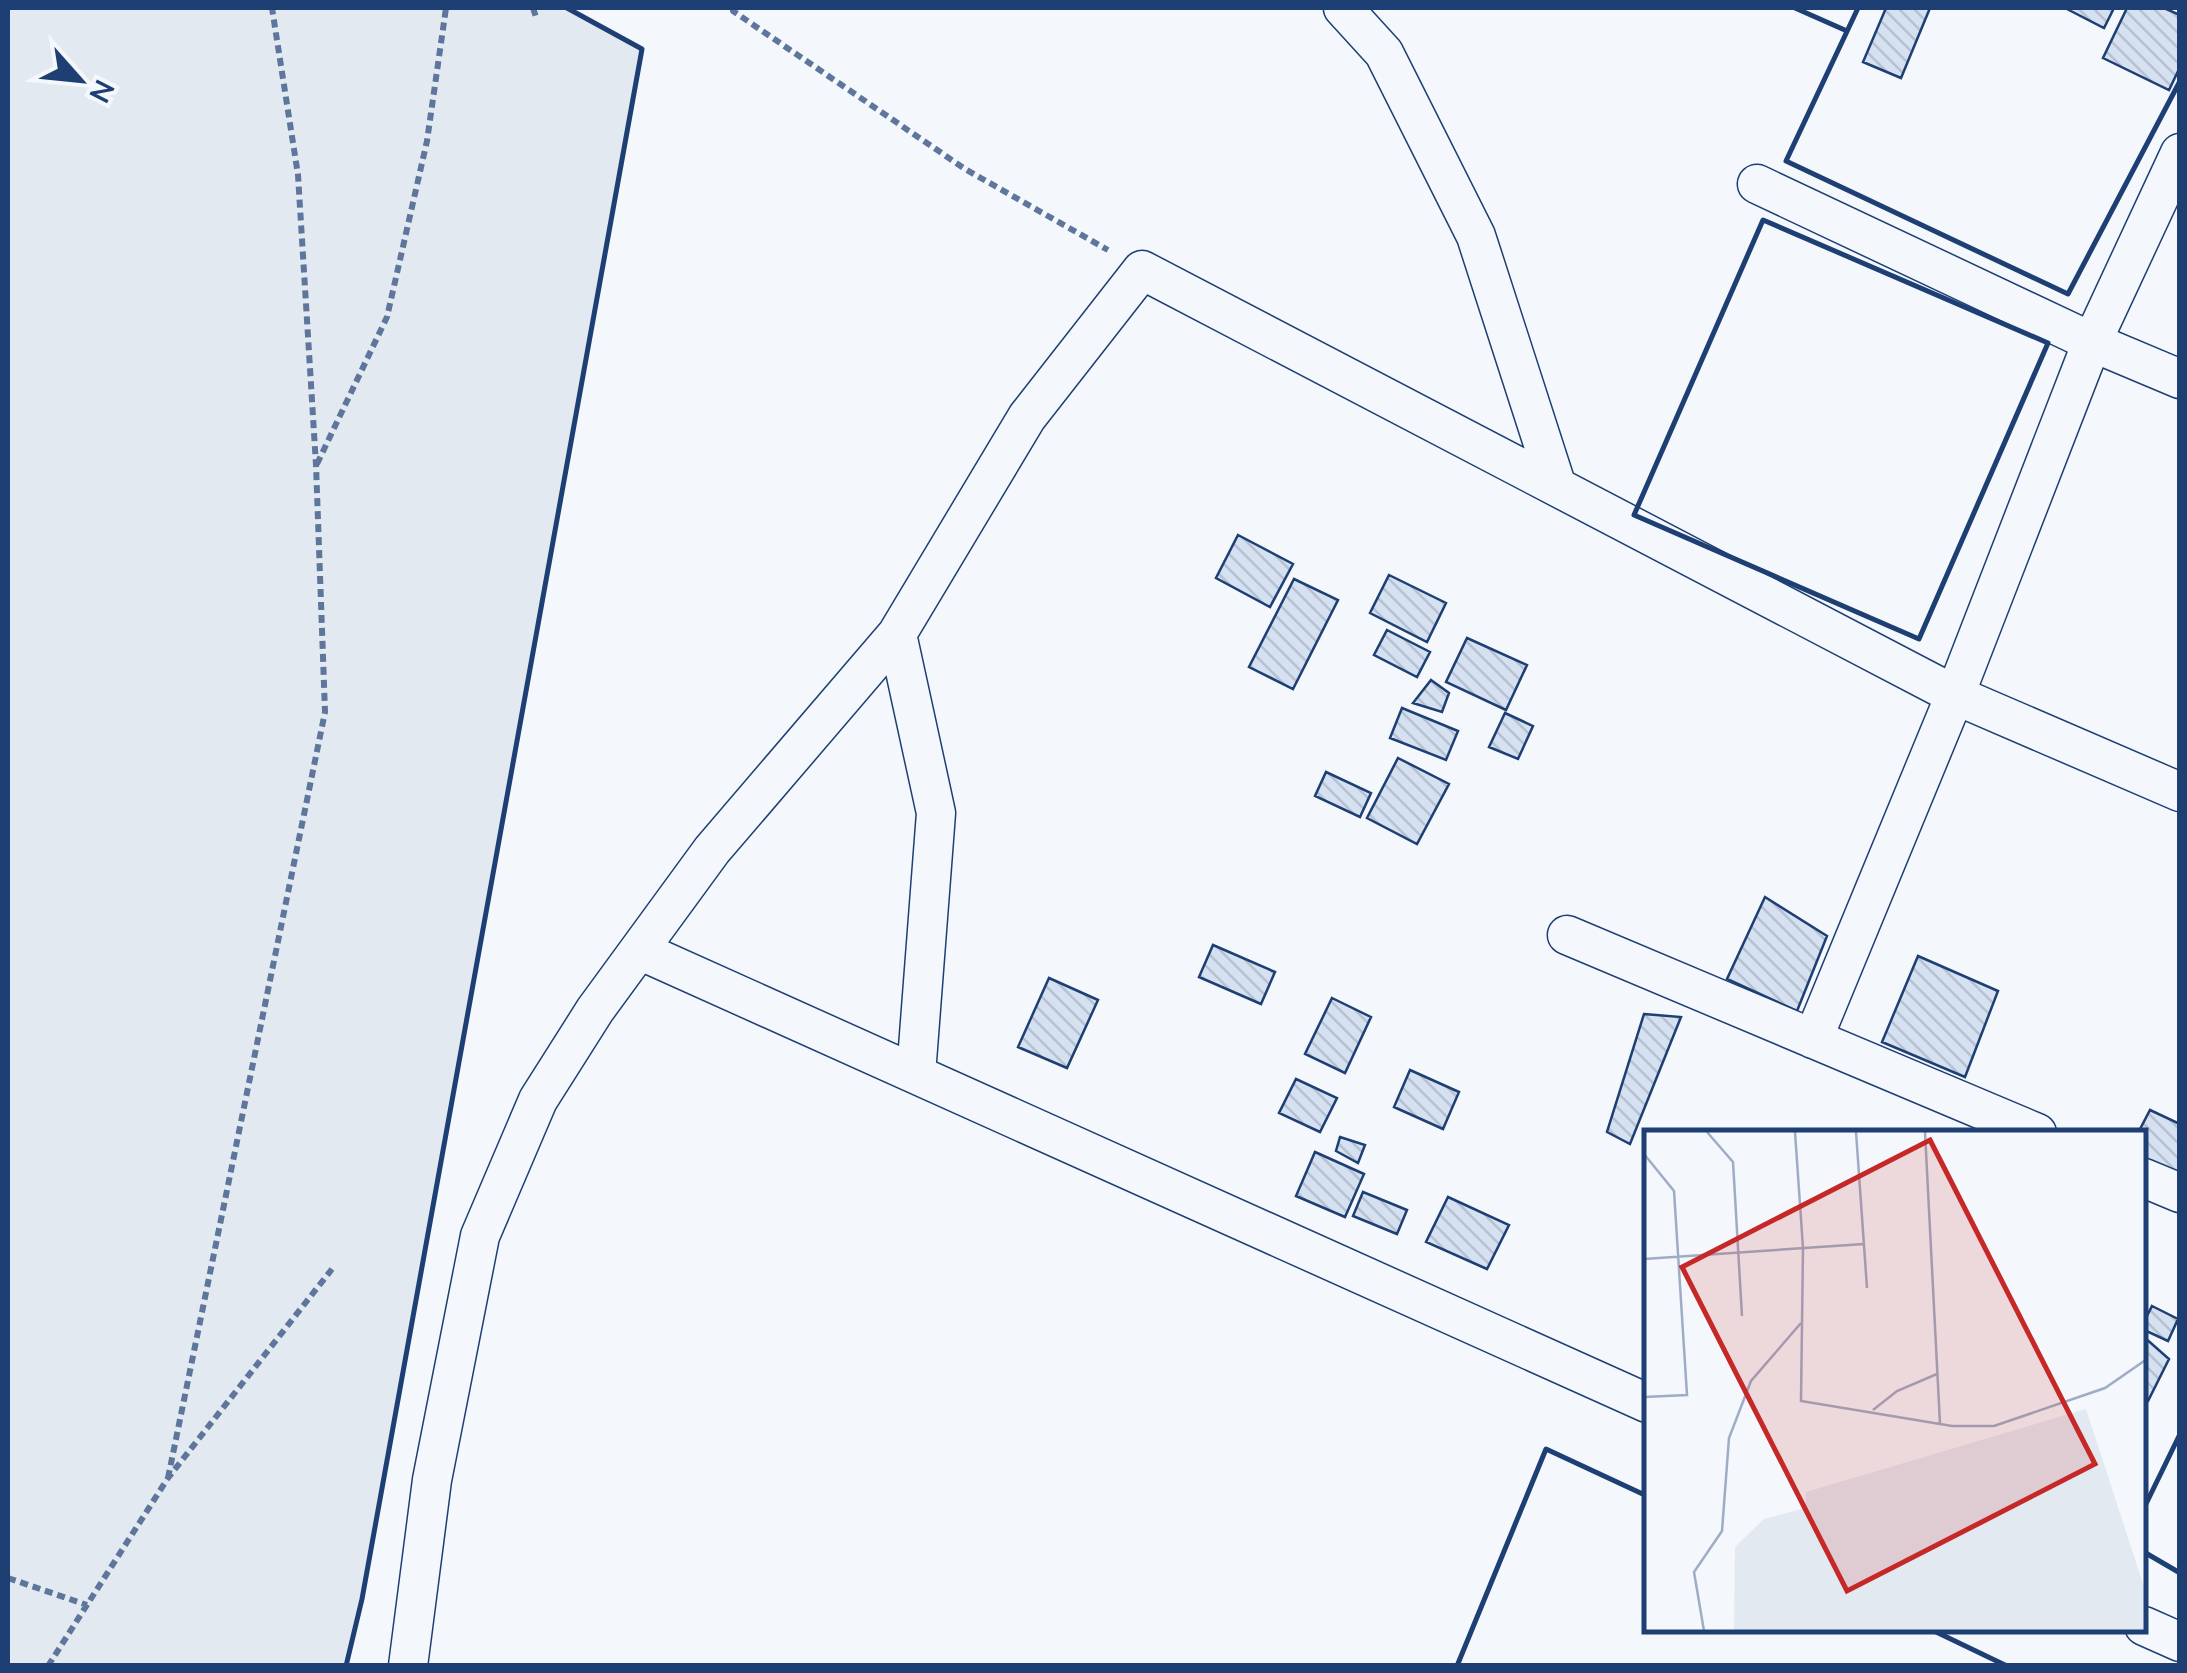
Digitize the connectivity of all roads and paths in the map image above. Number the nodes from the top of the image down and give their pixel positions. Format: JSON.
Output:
{"nodes":[{"id":1,"x":272,"y":8,"type":"edge"},
{"id":2,"x":446,"y":8,"type":"edge"},
{"id":3,"x":534,"y":8,"type":"edge"},
{"id":4,"x":733,"y":8,"type":"edge"},
{"id":5,"x":1343,"y":8,"type":"edge"},
{"id":6,"x":536,"y":17,"type":"dead end"},
{"id":7,"x":2180,"y":153,"type":"edge"},
{"id":8,"x":1756,"y":184,"type":"dead end"},
{"id":9,"x":1142,"y":270,"type":"junction"},
{"id":10,"x":2092,"y":342,"type":"junction"},
{"id":11,"x":2180,"y":379,"type":"edge"},
{"id":12,"x":316,"y":465,"type":"junction"},
{"id":13,"x":1557,"y":487,"type":"junction"},
{"id":14,"x":897,"y":634,"type":"junction"},
{"id":15,"x":1954,"y":696,"type":"junction"},
{"id":16,"x":2180,"y":792,"type":"edge"},
{"id":17,"x":1567,"y":935,"type":"dead end"},
{"id":18,"x":639,"y":950,"type":"junction"},
{"id":19,"x":1812,"y":1039,"type":"junction"},
{"id":20,"x":916,"y":1074,"type":"junction"},
{"id":21,"x":2030,"y":1130,"type":"edge"},
{"id":22,"x":2147,"y":1179,"type":"edge"},
{"id":23,"x":2180,"y":1193,"type":"edge"},
{"id":24,"x":332,"y":1269,"type":"dead end"},
{"id":25,"x":1644,"y":1402,"type":"edge"},
{"id":26,"x":168,"y":1478,"type":"junction"},
{"id":27,"x":8,"y":1578,"type":"edge"},
{"id":28,"x":87,"y":1605,"type":"junction"},
{"id":29,"x":2147,"y":1627,"type":"edge"},
{"id":30,"x":2180,"y":1642,"type":"edge"},
{"id":31,"x":48,"y":1666,"type":"edge"},
{"id":32,"x":408,"y":1666,"type":"edge"}],
"edges":[{"from":1,"to":12,"type":"path"},
{"from":2,"to":12,"type":"path"},
{"from":3,"to":6,"type":"path"},
{"from":4,"to":9,"type":"path"},
{"from":5,"to":13,"type":"street"},
{"from":7,"to":10,"type":"street"},
{"from":8,"to":10,"type":"street"},
{"from":9,"to":13,"type":"street"},
{"from":9,"to":14,"type":"street"},
{"from":10,"to":11,"type":"street"},
{"from":10,"to":15,"type":"street"},
{"from":12,"to":26,"type":"path"},
{"from":13,"to":15,"type":"street"},
{"from":14,"to":18,"type":"street"},
{"from":14,"to":20,"type":"street"},
{"from":15,"to":16,"type":"street"},
{"from":15,"to":19,"type":"street"},
{"from":17,"to":19,"type":"street"},
{"from":18,"to":20,"type":"street"},
{"from":18,"to":32,"type":"street"},
{"from":19,"to":21,"type":"street"},
{"from":20,"to":25,"type":"street"},
{"from":22,"to":23,"type":"street"},
{"from":24,"to":26,"type":"path"},
{"from":26,"to":28,"type":"path"},
{"from":27,"to":28,"type":"path"},
{"from":28,"to":31,"type":"path"},
{"from":29,"to":30,"type":"street"}]}
